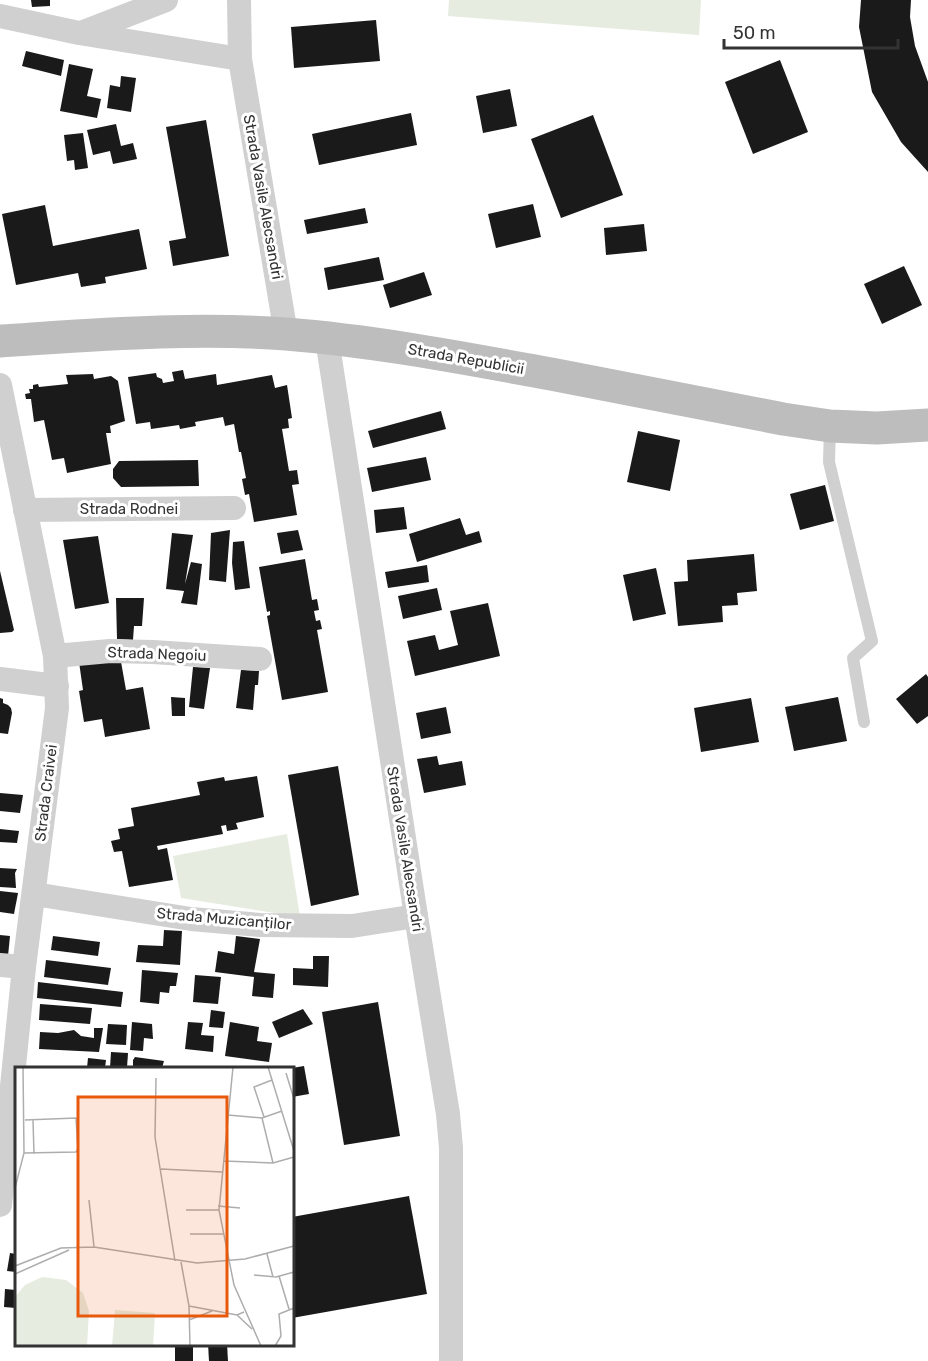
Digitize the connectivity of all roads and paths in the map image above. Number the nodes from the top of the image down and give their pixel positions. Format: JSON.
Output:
{"nodes":[{"id":1,"x":166,"y":0,"type":"edge"},
{"id":2,"x":239,"y":0,"type":"edge"},
{"id":3,"x":0,"y":16,"type":"edge"},
{"id":4,"x":79,"y":33,"type":"junction"},
{"id":5,"x":240,"y":59,"type":"junction"},
{"id":6,"x":286,"y":334,"type":"junction"},
{"id":7,"x":327,"y":339,"type":"junction"},
{"id":8,"x":0,"y":340,"type":"edge"},
{"id":9,"x":0,"y":385,"type":"edge"},
{"id":10,"x":928,"y":425,"type":"edge"},
{"id":11,"x":830,"y":426,"type":"junction"},
{"id":12,"x":234,"y":508,"type":"dead end"},
{"id":13,"x":25,"y":510,"type":"junction"},
{"id":14,"x":55,"y":656,"type":"junction"},
{"id":15,"x":260,"y":659,"type":"dead end"},
{"id":16,"x":0,"y":679,"type":"edge"},
{"id":17,"x":57,"y":686,"type":"junction"},
{"id":18,"x":864,"y":722,"type":"dead end"},
{"id":19,"x":34,"y":894,"type":"junction"},
{"id":20,"x":416,"y":916,"type":"junction"},
{"id":21,"x":0,"y":965,"type":"edge"},
{"id":22,"x":24,"y":967,"type":"junction"},
{"id":23,"x":0,"y":1205,"type":"edge"},
{"id":24,"x":451,"y":1361,"type":"edge"}],
"edges":[{"from":1,"to":4,"type":"street"},
{"from":2,"to":5,"type":"street","name":"Strada Vasile Alecsandri"},
{"from":3,"to":4,"type":"street"},
{"from":4,"to":5,"type":"street"},
{"from":5,"to":6,"type":"street","name":"Strada Vasile Alecsandri"},
{"from":6,"to":7,"type":"main road","name":"Strada Republicii"},
{"from":6,"to":8,"type":"main road","name":"Strada Republicii"},
{"from":7,"to":11,"type":"main road","name":"Strada Republicii"},
{"from":7,"to":20,"type":"street","name":"Strada Vasile Alecsandri"},
{"from":9,"to":13,"type":"street","name":"Strada Craivei"},
{"from":10,"to":11,"type":"main road","name":"Strada Republicii"},
{"from":11,"to":18,"type":"lane"},
{"from":12,"to":13,"type":"street","name":"Strada Rodnei"},
{"from":13,"to":14,"type":"street","name":"Strada Craivei"},
{"from":14,"to":15,"type":"street","name":"Strada Negoiu"},
{"from":14,"to":17,"type":"street","name":"Strada Craivei"},
{"from":16,"to":17,"type":"street"},
{"from":17,"to":19,"type":"street","name":"Strada Craivei"},
{"from":19,"to":20,"type":"street","name":"Strada Muzicanților"},
{"from":19,"to":22,"type":"street","name":"Strada Craivei"},
{"from":20,"to":24,"type":"street","name":"Strada Vasile Alecsandri"},
{"from":21,"to":22,"type":"street"},
{"from":22,"to":23,"type":"street","name":"Strada Craivei"}]}
